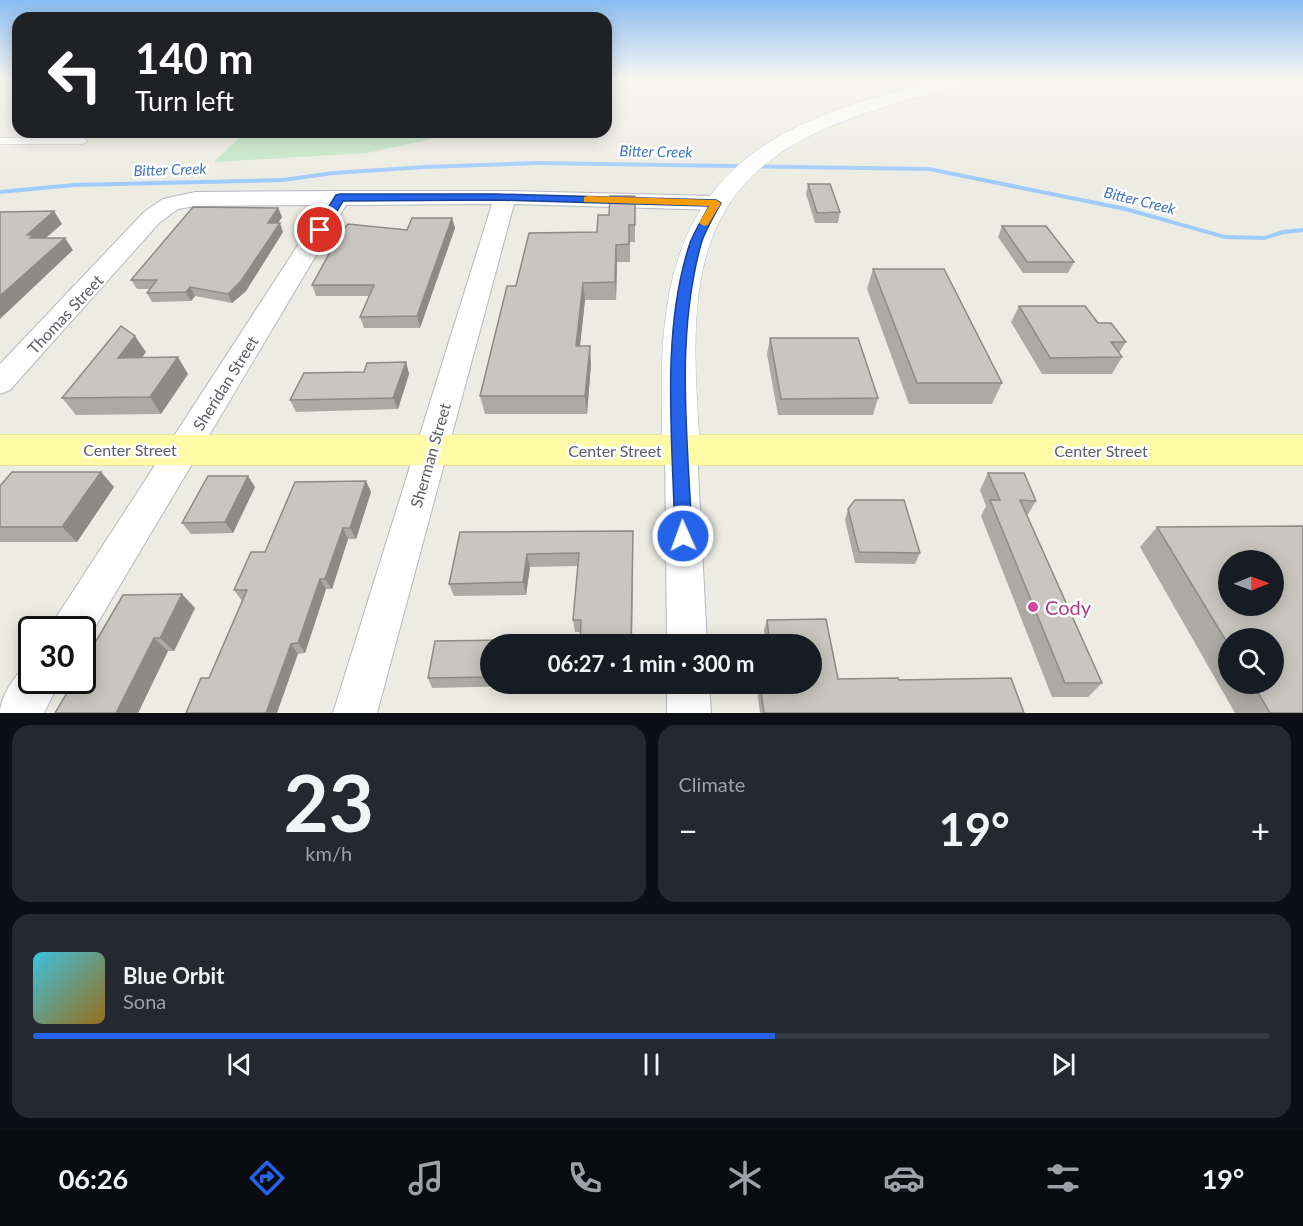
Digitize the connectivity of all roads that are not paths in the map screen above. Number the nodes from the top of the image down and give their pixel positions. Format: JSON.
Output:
{"nodes":[{"id":1,"x":852,"y":112,"type":"edge"},
{"id":2,"x":0,"y":141,"type":"edge"},
{"id":3,"x":83,"y":141,"type":"dead end"},
{"id":4,"x":506,"y":197,"type":"junction"},
{"id":5,"x":340,"y":198,"type":"junction"},
{"id":6,"x":717,"y":200,"type":"junction"},
{"id":7,"x":0,"y":383,"type":"edge"},
{"id":8,"x":184,"y":449,"type":"junction"},
{"id":9,"x":0,"y":450,"type":"edge"},
{"id":10,"x":432,"y":450,"type":"junction"},
{"id":11,"x":681,"y":450,"type":"junction"},
{"id":12,"x":1303,"y":450,"type":"edge"},
{"id":13,"x":80,"y":616,"type":"edge"},
{"id":14,"x":687,"y":634,"type":"edge"},
{"id":15,"x":31,"y":694,"type":"edge"},
{"id":16,"x":688,"y":694,"type":"edge"},
{"id":17,"x":19,"y":713,"type":"edge"},
{"id":18,"x":355,"y":713,"type":"edge"},
{"id":19,"x":689,"y":713,"type":"edge"}],
"edges":[{"from":1,"to":6,"type":"main road"},
{"from":2,"to":3,"type":"lane"},
{"from":4,"to":5,"type":"street","name":"Thomas Street"},
{"from":4,"to":6,"type":"street","name":"Thomas Street"},
{"from":4,"to":10,"type":"street","name":"Sherman Street"},
{"from":5,"to":7,"type":"street","name":"Thomas Street"},
{"from":5,"to":8,"type":"street","name":"Sheridan Street"},
{"from":6,"to":11,"type":"main road"},
{"from":8,"to":9,"type":"main road","name":"Center Street"},
{"from":8,"to":10,"type":"main road","name":"Center Street"},
{"from":8,"to":13,"type":"street","name":"Sheridan Street"},
{"from":10,"to":11,"type":"main road","name":"Center Street"},
{"from":10,"to":18,"type":"street","name":"Sherman Street"},
{"from":11,"to":12,"type":"main road","name":"Center Street"},
{"from":11,"to":14,"type":"street"},
{"from":15,"to":17,"type":"street"},
{"from":16,"to":19,"type":"street"}]}
